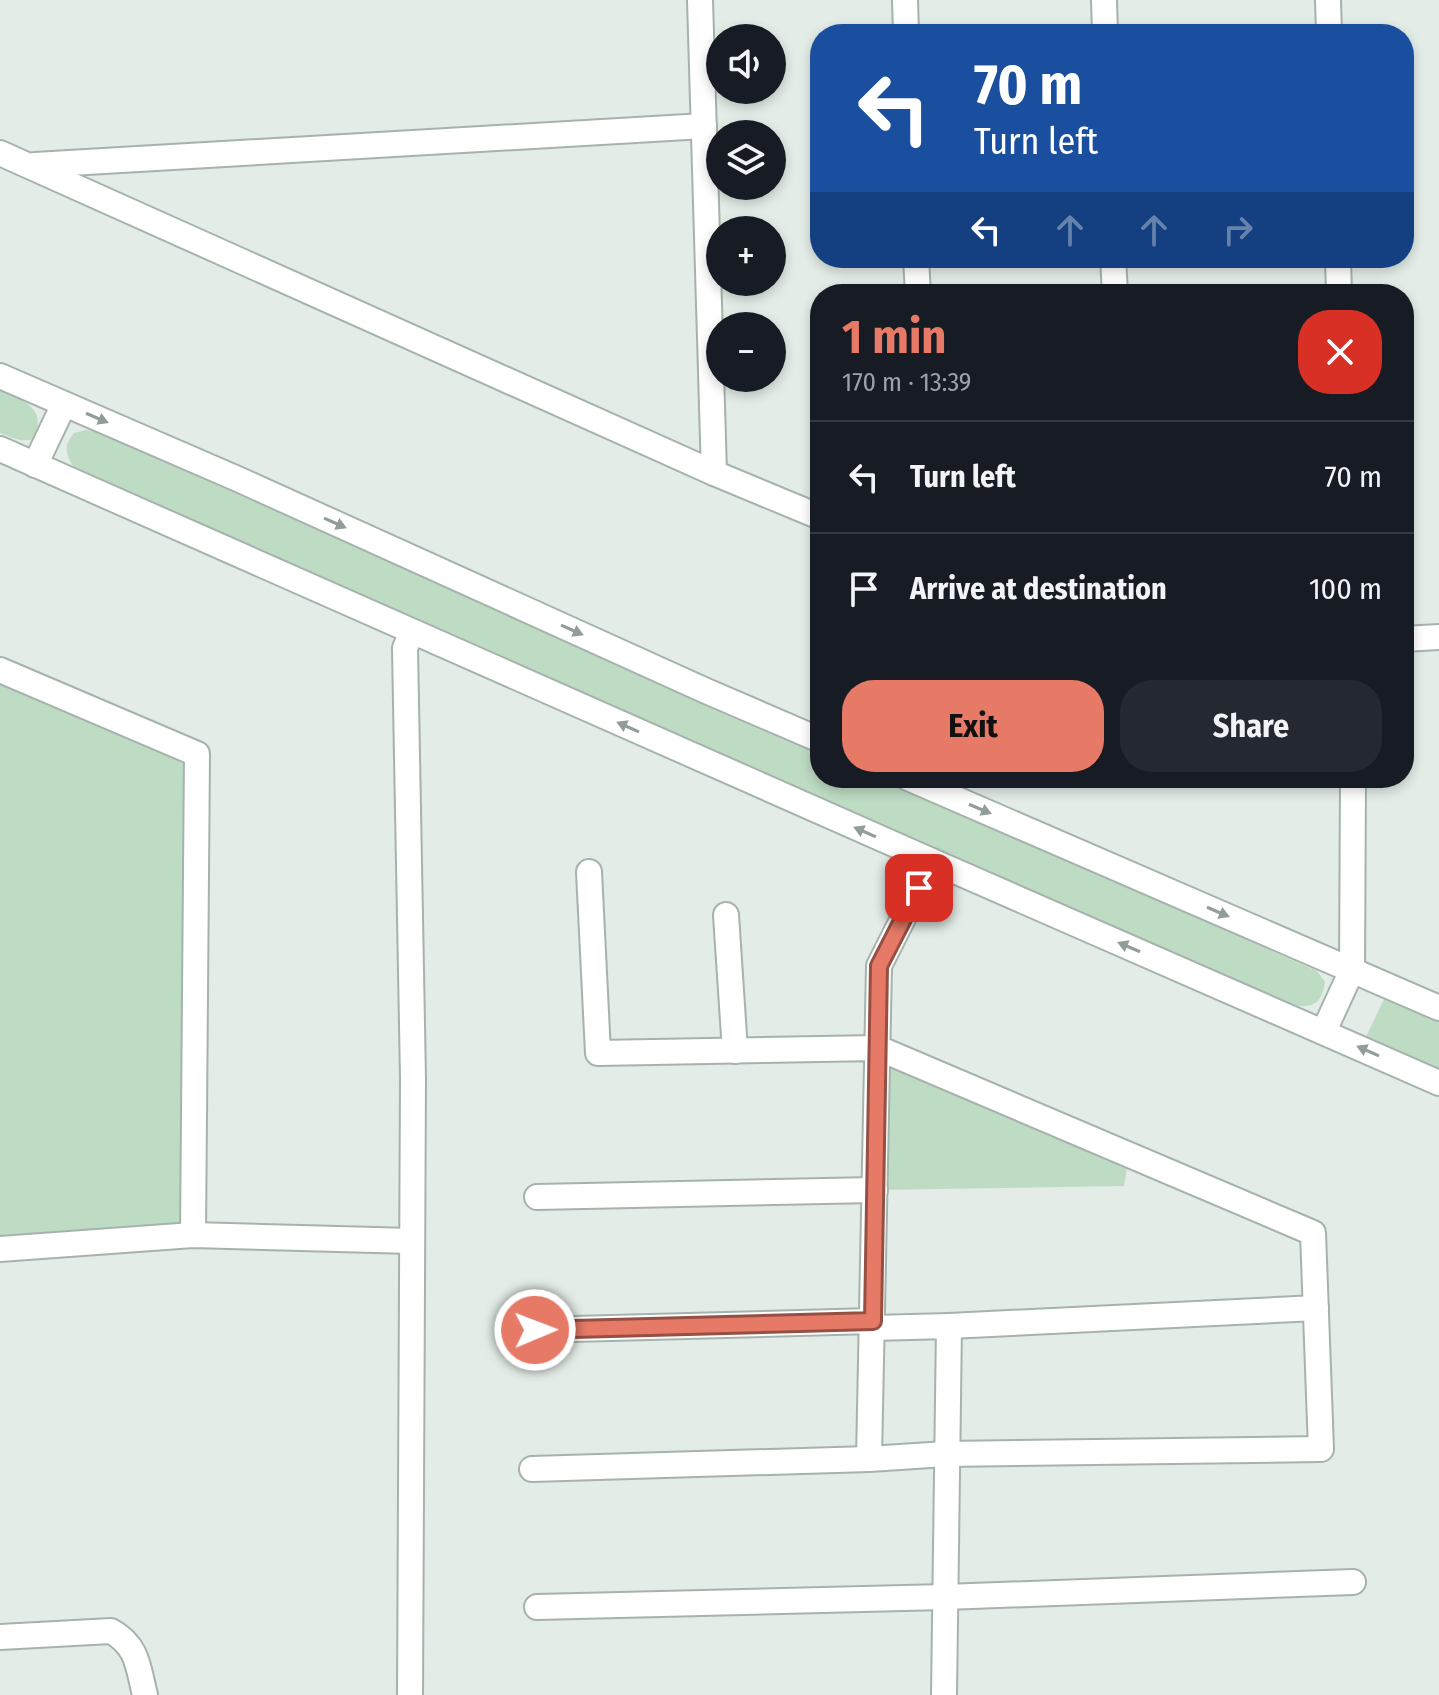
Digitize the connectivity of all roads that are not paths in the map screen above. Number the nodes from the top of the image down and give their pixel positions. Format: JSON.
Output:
{"nodes":[{"id":1,"x":700,"y":0,"type":"edge"},
{"id":2,"x":905,"y":0,"type":"edge"},
{"id":3,"x":1104,"y":0,"type":"edge"},
{"id":4,"x":1328,"y":0,"type":"edge"},
{"id":5,"x":906,"y":24,"type":"edge"},
{"id":6,"x":1105,"y":24,"type":"edge"},
{"id":7,"x":1329,"y":24,"type":"edge"},
{"id":8,"x":704,"y":126,"type":"junction"},
{"id":9,"x":0,"y":153,"type":"edge"},
{"id":10,"x":28,"y":166,"type":"junction"},
{"id":11,"x":0,"y":376,"type":"edge"},
{"id":12,"x":64,"y":404,"type":"junction"},
{"id":13,"x":0,"y":449,"type":"edge"},
{"id":14,"x":35,"y":465,"type":"junction"},
{"id":15,"x":714,"y":473,"type":"junction"},
{"id":16,"x":810,"y":513,"type":"edge"},
{"id":17,"x":412,"y":632,"type":"junction"},
{"id":18,"x":1439,"y":637,"type":"edge"},
{"id":19,"x":1414,"y":638,"type":"edge"},
{"id":20,"x":0,"y":670,"type":"edge"},
{"id":21,"x":810,"y":736,"type":"edge"},
{"id":22,"x":931,"y":788,"type":"edge"},
{"id":23,"x":1353,"y":788,"type":"edge"},
{"id":24,"x":932,"y":861,"type":"junction"},
{"id":25,"x":589,"y":872,"type":"dead end"},
{"id":26,"x":726,"y":915,"type":"dead end"},
{"id":27,"x":1352,"y":970,"type":"junction"},
{"id":28,"x":1439,"y":1008,"type":"edge"},
{"id":29,"x":1324,"y":1031,"type":"junction"},
{"id":30,"x":878,"y":1048,"type":"junction"},
{"id":31,"x":735,"y":1051,"type":"junction"},
{"id":32,"x":1439,"y":1083,"type":"edge"},
{"id":33,"x":875,"y":1190,"type":"junction"},
{"id":34,"x":537,"y":1197,"type":"dead end"},
{"id":35,"x":193,"y":1235,"type":"junction"},
{"id":36,"x":412,"y":1241,"type":"junction"},
{"id":37,"x":0,"y":1249,"type":"edge"},
{"id":38,"x":1316,"y":1308,"type":"junction"},
{"id":39,"x":872,"y":1324,"type":"junction"},
{"id":40,"x":949,"y":1326,"type":"junction"},
{"id":41,"x":535,"y":1330,"type":"dead end"},
{"id":42,"x":946,"y":1454,"type":"junction"},
{"id":43,"x":869,"y":1459,"type":"junction"},
{"id":44,"x":532,"y":1469,"type":"dead end"},
{"id":45,"x":1353,"y":1582,"type":"dead end"},
{"id":46,"x":945,"y":1597,"type":"junction"},
{"id":47,"x":537,"y":1607,"type":"dead end"},
{"id":48,"x":0,"y":1637,"type":"edge"},
{"id":49,"x":145,"y":1695,"type":"edge"},
{"id":50,"x":410,"y":1695,"type":"edge"},
{"id":51,"x":944,"y":1695,"type":"edge"}],
"edges":[{"from":1,"to":8,"type":"street"},
{"from":2,"to":5,"type":"street"},
{"from":3,"to":6,"type":"street"},
{"from":4,"to":7,"type":"street"},
{"from":8,"to":10,"type":"street"},
{"from":8,"to":15,"type":"street"},
{"from":9,"to":10,"type":"street"},
{"from":10,"to":15,"type":"street"},
{"from":11,"to":12,"type":"street"},
{"from":12,"to":14,"type":"street"},
{"from":12,"to":21,"type":"street","one_way":true},
{"from":13,"to":14,"type":"street"},
{"from":14,"to":17,"type":"street"},
{"from":15,"to":16,"type":"street"},
{"from":24,"to":17,"type":"street","one_way":true},
{"from":17,"to":36,"type":"street"},
{"from":18,"to":19,"type":"street"},
{"from":20,"to":35,"type":"street"},
{"from":22,"to":27,"type":"street","one_way":true},
{"from":23,"to":27,"type":"street"},
{"from":29,"to":24,"type":"street","one_way":true},
{"from":24,"to":30,"type":"street"},
{"from":25,"to":31,"type":"street"},
{"from":26,"to":31,"type":"street"},
{"from":27,"to":28,"type":"street"},
{"from":27,"to":29,"type":"street"},
{"from":32,"to":29,"type":"street","one_way":true},
{"from":30,"to":31,"type":"street"},
{"from":30,"to":33,"type":"street"},
{"from":30,"to":38,"type":"street"},
{"from":33,"to":34,"type":"street"},
{"from":33,"to":39,"type":"street"},
{"from":35,"to":36,"type":"street"},
{"from":35,"to":37,"type":"street"},
{"from":36,"to":50,"type":"street"},
{"from":38,"to":40,"type":"street"},
{"from":38,"to":42,"type":"street"},
{"from":39,"to":40,"type":"street"},
{"from":39,"to":41,"type":"street"},
{"from":39,"to":43,"type":"street"},
{"from":40,"to":42,"type":"street"},
{"from":42,"to":43,"type":"street"},
{"from":42,"to":46,"type":"street"},
{"from":43,"to":44,"type":"street"},
{"from":45,"to":46,"type":"street"},
{"from":46,"to":47,"type":"street"},
{"from":46,"to":51,"type":"street"},
{"from":48,"to":49,"type":"street"}]}
